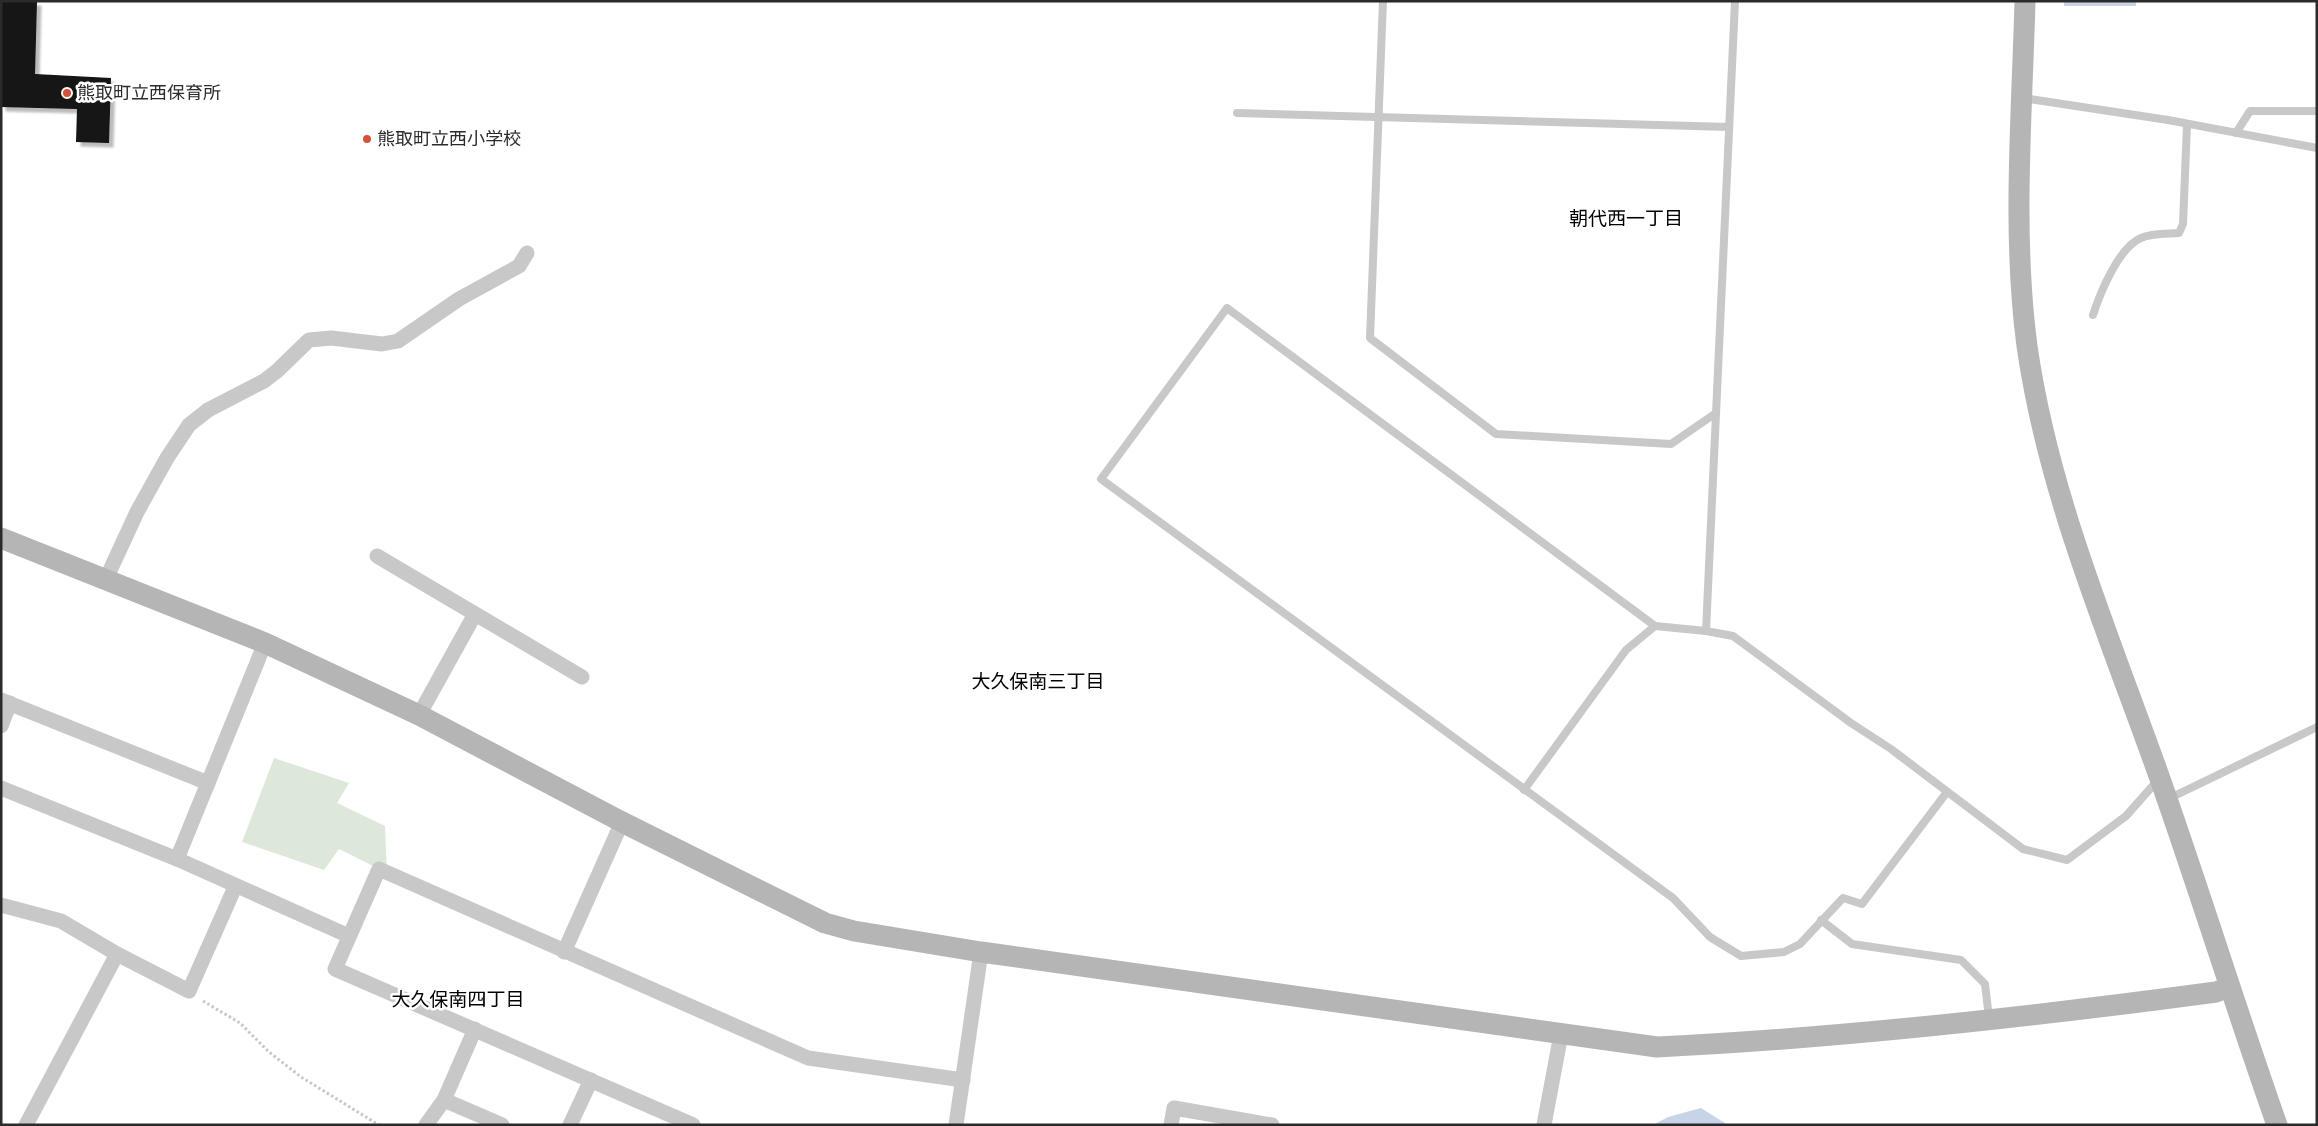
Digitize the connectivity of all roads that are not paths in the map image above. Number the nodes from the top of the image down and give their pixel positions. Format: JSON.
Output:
{"nodes":[{"id":1,"x":1383,"y":1,"type":"edge"},
{"id":2,"x":1735,"y":1,"type":"edge"},
{"id":3,"x":2025,"y":1,"type":"edge"},
{"id":4,"x":2022,"y":98,"type":"junction"},
{"id":5,"x":2317,"y":111,"type":"edge"},
{"id":6,"x":1237,"y":113,"type":"dead end"},
{"id":7,"x":1378,"y":116,"type":"junction"},
{"id":8,"x":2187,"y":124,"type":"junction"},
{"id":9,"x":1729,"y":127,"type":"junction"},
{"id":10,"x":2236,"y":133,"type":"junction"},
{"id":11,"x":2317,"y":148,"type":"edge"},
{"id":12,"x":527,"y":253,"type":"dead end"},
{"id":13,"x":2093,"y":315,"type":"dead end"},
{"id":14,"x":1716,"y":412,"type":"junction"},
{"id":15,"x":1,"y":538,"type":"edge"},
{"id":16,"x":377,"y":556,"type":"dead end"},
{"id":17,"x":106,"y":580,"type":"junction"},
{"id":18,"x":475,"y":614,"type":"junction"},
{"id":19,"x":1656,"y":626,"type":"junction"},
{"id":20,"x":1706,"y":631,"type":"junction"},
{"id":21,"x":265,"y":643,"type":"junction"},
{"id":22,"x":582,"y":677,"type":"dead end"},
{"id":23,"x":6,"y":701,"type":"edge"},
{"id":24,"x":419,"y":715,"type":"junction"},
{"id":25,"x":1,"y":726,"type":"edge"},
{"id":26,"x":2317,"y":727,"type":"edge"},
{"id":27,"x":2160,"y":778,"type":"junction"},
{"id":28,"x":208,"y":784,"type":"junction"},
{"id":29,"x":1,"y":788,"type":"edge"},
{"id":30,"x":1524,"y":790,"type":"junction"},
{"id":31,"x":1947,"y":792,"type":"junction"},
{"id":32,"x":2166,"y":800,"type":"junction"},
{"id":33,"x":622,"y":822,"type":"junction"},
{"id":34,"x":177,"y":859,"type":"junction"},
{"id":35,"x":235,"y":887,"type":"junction"},
{"id":36,"x":1,"y":905,"type":"edge"},
{"id":37,"x":1821,"y":920,"type":"junction"},
{"id":38,"x":349,"y":936,"type":"junction"},
{"id":39,"x":564,"y":952,"type":"junction"},
{"id":40,"x":981,"y":952,"type":"junction"},
{"id":41,"x":117,"y":954,"type":"junction"},
{"id":42,"x":2229,"y":987,"type":"junction"},
{"id":43,"x":1989,"y":1020,"type":"junction"},
{"id":44,"x":475,"y":1029,"type":"junction"},
{"id":45,"x":1561,"y":1034,"type":"junction"},
{"id":46,"x":591,"y":1080,"type":"junction"},
{"id":47,"x":963,"y":1080,"type":"junction"},
{"id":48,"x":444,"y":1100,"type":"junction"},
{"id":49,"x":26,"y":1125,"type":"edge"},
{"id":50,"x":426,"y":1125,"type":"edge"},
{"id":51,"x":502,"y":1125,"type":"edge"},
{"id":52,"x":570,"y":1125,"type":"edge"},
{"id":53,"x":693,"y":1125,"type":"edge"},
{"id":54,"x":956,"y":1125,"type":"edge"},
{"id":55,"x":1171,"y":1125,"type":"edge"},
{"id":56,"x":1272,"y":1125,"type":"edge"},
{"id":57,"x":1544,"y":1125,"type":"edge"},
{"id":58,"x":2277,"y":1125,"type":"edge"}],
"edges":[{"from":1,"to":7,"type":"lane"},
{"from":2,"to":9,"type":"lane"},
{"from":3,"to":4,"type":"street"},
{"from":4,"to":8,"type":"lane"},
{"from":4,"to":27,"type":"street"},
{"from":5,"to":10,"type":"lane"},
{"from":6,"to":7,"type":"lane"},
{"from":7,"to":9,"type":"lane"},
{"from":7,"to":14,"type":"lane"},
{"from":8,"to":10,"type":"lane"},
{"from":8,"to":13,"type":"lane"},
{"from":9,"to":14,"type":"lane"},
{"from":10,"to":11,"type":"lane"},
{"from":12,"to":17,"type":"street"},
{"from":14,"to":20,"type":"lane"},
{"from":15,"to":17,"type":"street"},
{"from":16,"to":18,"type":"street"},
{"from":17,"to":21,"type":"street"},
{"from":18,"to":22,"type":"street"},
{"from":18,"to":24,"type":"street"},
{"from":19,"to":20,"type":"lane"},
{"from":19,"to":30,"type":"lane"},
{"from":19,"to":30,"type":"lane"},
{"from":20,"to":31,"type":"lane"},
{"from":21,"to":24,"type":"street"},
{"from":21,"to":28,"type":"street"},
{"from":23,"to":25,"type":"street"},
{"from":23,"to":28,"type":"street"},
{"from":24,"to":33,"type":"street"},
{"from":26,"to":32,"type":"lane"},
{"from":27,"to":31,"type":"lane"},
{"from":27,"to":32,"type":"street"},
{"from":28,"to":34,"type":"street"},
{"from":29,"to":34,"type":"street"},
{"from":30,"to":37,"type":"lane"},
{"from":31,"to":37,"type":"lane"},
{"from":32,"to":42,"type":"street"},
{"from":33,"to":39,"type":"street"},
{"from":33,"to":40,"type":"street"},
{"from":34,"to":35,"type":"street"},
{"from":35,"to":38,"type":"street"},
{"from":35,"to":41,"type":"street"},
{"from":36,"to":41,"type":"street"},
{"from":37,"to":43,"type":"lane"},
{"from":38,"to":39,"type":"street"},
{"from":38,"to":44,"type":"street"},
{"from":39,"to":47,"type":"street"},
{"from":40,"to":45,"type":"street"},
{"from":40,"to":47,"type":"street"},
{"from":41,"to":49,"type":"street"},
{"from":42,"to":43,"type":"street"},
{"from":42,"to":58,"type":"street"},
{"from":43,"to":45,"type":"street"},
{"from":44,"to":46,"type":"street"},
{"from":44,"to":48,"type":"street"},
{"from":45,"to":57,"type":"street"},
{"from":46,"to":52,"type":"street"},
{"from":46,"to":53,"type":"street"},
{"from":47,"to":54,"type":"street"},
{"from":48,"to":50,"type":"street"},
{"from":48,"to":51,"type":"street"},
{"from":55,"to":56,"type":"street"}]}
